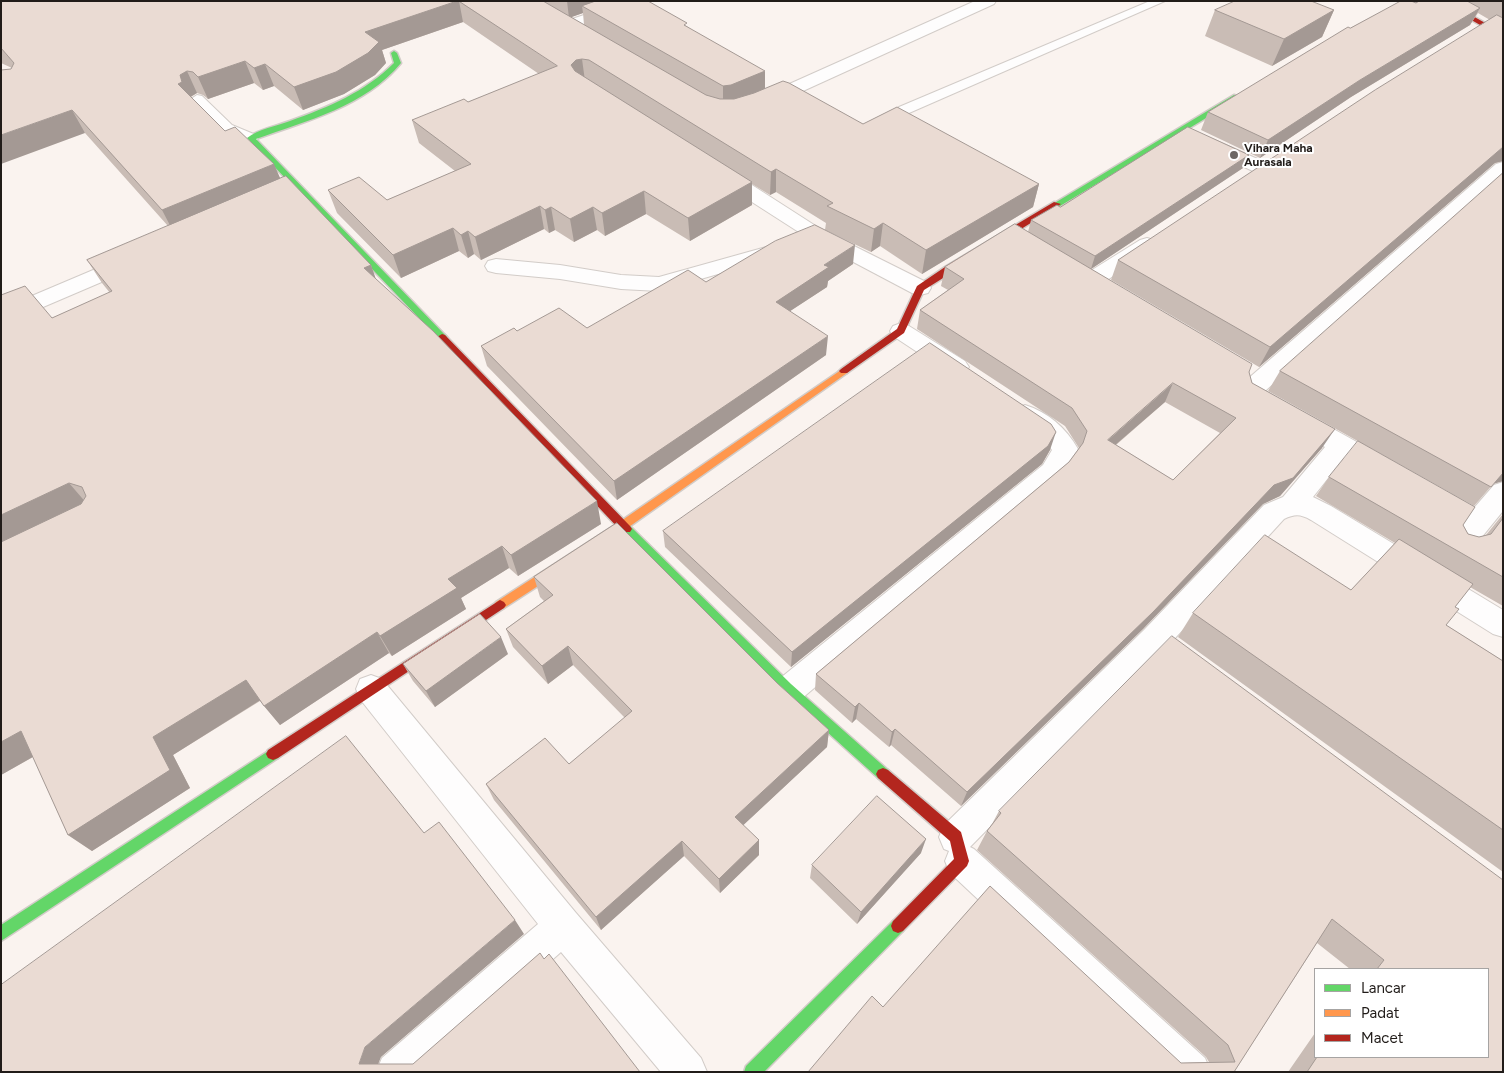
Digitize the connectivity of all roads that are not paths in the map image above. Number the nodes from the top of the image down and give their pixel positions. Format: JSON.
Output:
{"nodes":[{"id":1,"x":525,"y":1,"type":"edge"},
{"id":2,"x":988,"y":1,"type":"edge"},
{"id":3,"x":1160,"y":1,"type":"edge"},
{"id":4,"x":1441,"y":1,"type":"edge"},
{"id":5,"x":612,"y":11,"type":"edge"},
{"id":6,"x":567,"y":26,"type":"junction"},
{"id":7,"x":1484,"y":26,"type":"junction"},
{"id":8,"x":586,"y":36,"type":"edge"},
{"id":9,"x":1468,"y":36,"type":"edge"},
{"id":10,"x":1503,"y":36,"type":"edge"},
{"id":11,"x":394,"y":53,"type":"dead end"},
{"id":12,"x":1250,"y":90,"type":"edge"},
{"id":13,"x":197,"y":99,"type":"edge"},
{"id":14,"x":749,"y":109,"type":"edge"},
{"id":15,"x":904,"y":110,"type":"edge"},
{"id":16,"x":1182,"y":130,"type":"junction"},
{"id":17,"x":251,"y":138,"type":"junction"},
{"id":18,"x":706,"y":165,"type":"edge"},
{"id":19,"x":1503,"y":168,"type":"edge"},
{"id":20,"x":1246,"y":179,"type":"edge"},
{"id":21,"x":1009,"y":232,"type":"junction"},
{"id":22,"x":1165,"y":232,"type":"edge"},
{"id":23,"x":815,"y":234,"type":"junction"},
{"id":24,"x":1034,"y":247,"type":"edge"},
{"id":25,"x":146,"y":254,"type":"edge"},
{"id":26,"x":496,"y":266,"type":"dead end"},
{"id":27,"x":1092,"y":280,"type":"edge"},
{"id":28,"x":920,"y":288,"type":"junction"},
{"id":29,"x":1,"y":318,"type":"edge"},
{"id":30,"x":901,"y":331,"type":"junction"},
{"id":31,"x":980,"y":383,"type":"edge"},
{"id":32,"x":1003,"y":398,"type":"edge"},
{"id":33,"x":1341,"y":445,"type":"junction"},
{"id":34,"x":1503,"y":492,"type":"edge"},
{"id":35,"x":1293,"y":503,"type":"junction"},
{"id":36,"x":1478,"y":522,"type":"junction"},
{"id":37,"x":622,"y":526,"type":"junction"},
{"id":38,"x":1461,"y":543,"type":"edge"},
{"id":39,"x":1503,"y":626,"type":"edge"},
{"id":40,"x":371,"y":689,"type":"junction"},
{"id":41,"x":789,"y":690,"type":"junction"},
{"id":42,"x":959,"y":849,"type":"junction"},
{"id":43,"x":563,"y":926,"type":"junction"},
{"id":44,"x":1,"y":934,"type":"edge"},
{"id":45,"x":396,"y":1072,"type":"edge"},
{"id":46,"x":687,"y":1072,"type":"edge"},
{"id":47,"x":752,"y":1072,"type":"edge"},
{"id":48,"x":1191,"y":1072,"type":"edge"}],
"edges":[{"from":1,"to":6,"type":"street"},
{"from":2,"to":14,"type":"street"},
{"from":3,"to":15,"type":"lane"},
{"from":4,"to":7,"type":"street"},
{"from":5,"to":6,"type":"street"},
{"from":6,"to":8,"type":"street"},
{"from":7,"to":9,"type":"street"},
{"from":7,"to":10,"type":"street"},
{"from":11,"to":17,"type":"street"},
{"from":12,"to":16,"type":"street"},
{"from":13,"to":17,"type":"lane"},
{"from":16,"to":20,"type":"street"},
{"from":16,"to":21,"type":"street"},
{"from":17,"to":37,"type":"street"},
{"from":18,"to":23,"type":"street"},
{"from":19,"to":33,"type":"street"},
{"from":21,"to":24,"type":"street"},
{"from":21,"to":28,"type":"street"},
{"from":22,"to":27,"type":"street"},
{"from":23,"to":26,"type":"street"},
{"from":23,"to":28,"type":"street"},
{"from":25,"to":29,"type":"street"},
{"from":28,"to":30,"type":"street"},
{"from":30,"to":31,"type":"street"},
{"from":30,"to":37,"type":"street"},
{"from":32,"to":41,"type":"street"},
{"from":33,"to":35,"type":"street"},
{"from":33,"to":36,"type":"street"},
{"from":34,"to":36,"type":"street"},
{"from":35,"to":39,"type":"street"},
{"from":35,"to":42,"type":"street"},
{"from":36,"to":38,"type":"street"},
{"from":37,"to":40,"type":"street"},
{"from":37,"to":41,"type":"street"},
{"from":40,"to":43,"type":"street"},
{"from":40,"to":44,"type":"street"},
{"from":41,"to":42,"type":"street"},
{"from":42,"to":47,"type":"street"},
{"from":42,"to":48,"type":"street"},
{"from":43,"to":45,"type":"street"},
{"from":43,"to":46,"type":"street"}]}
